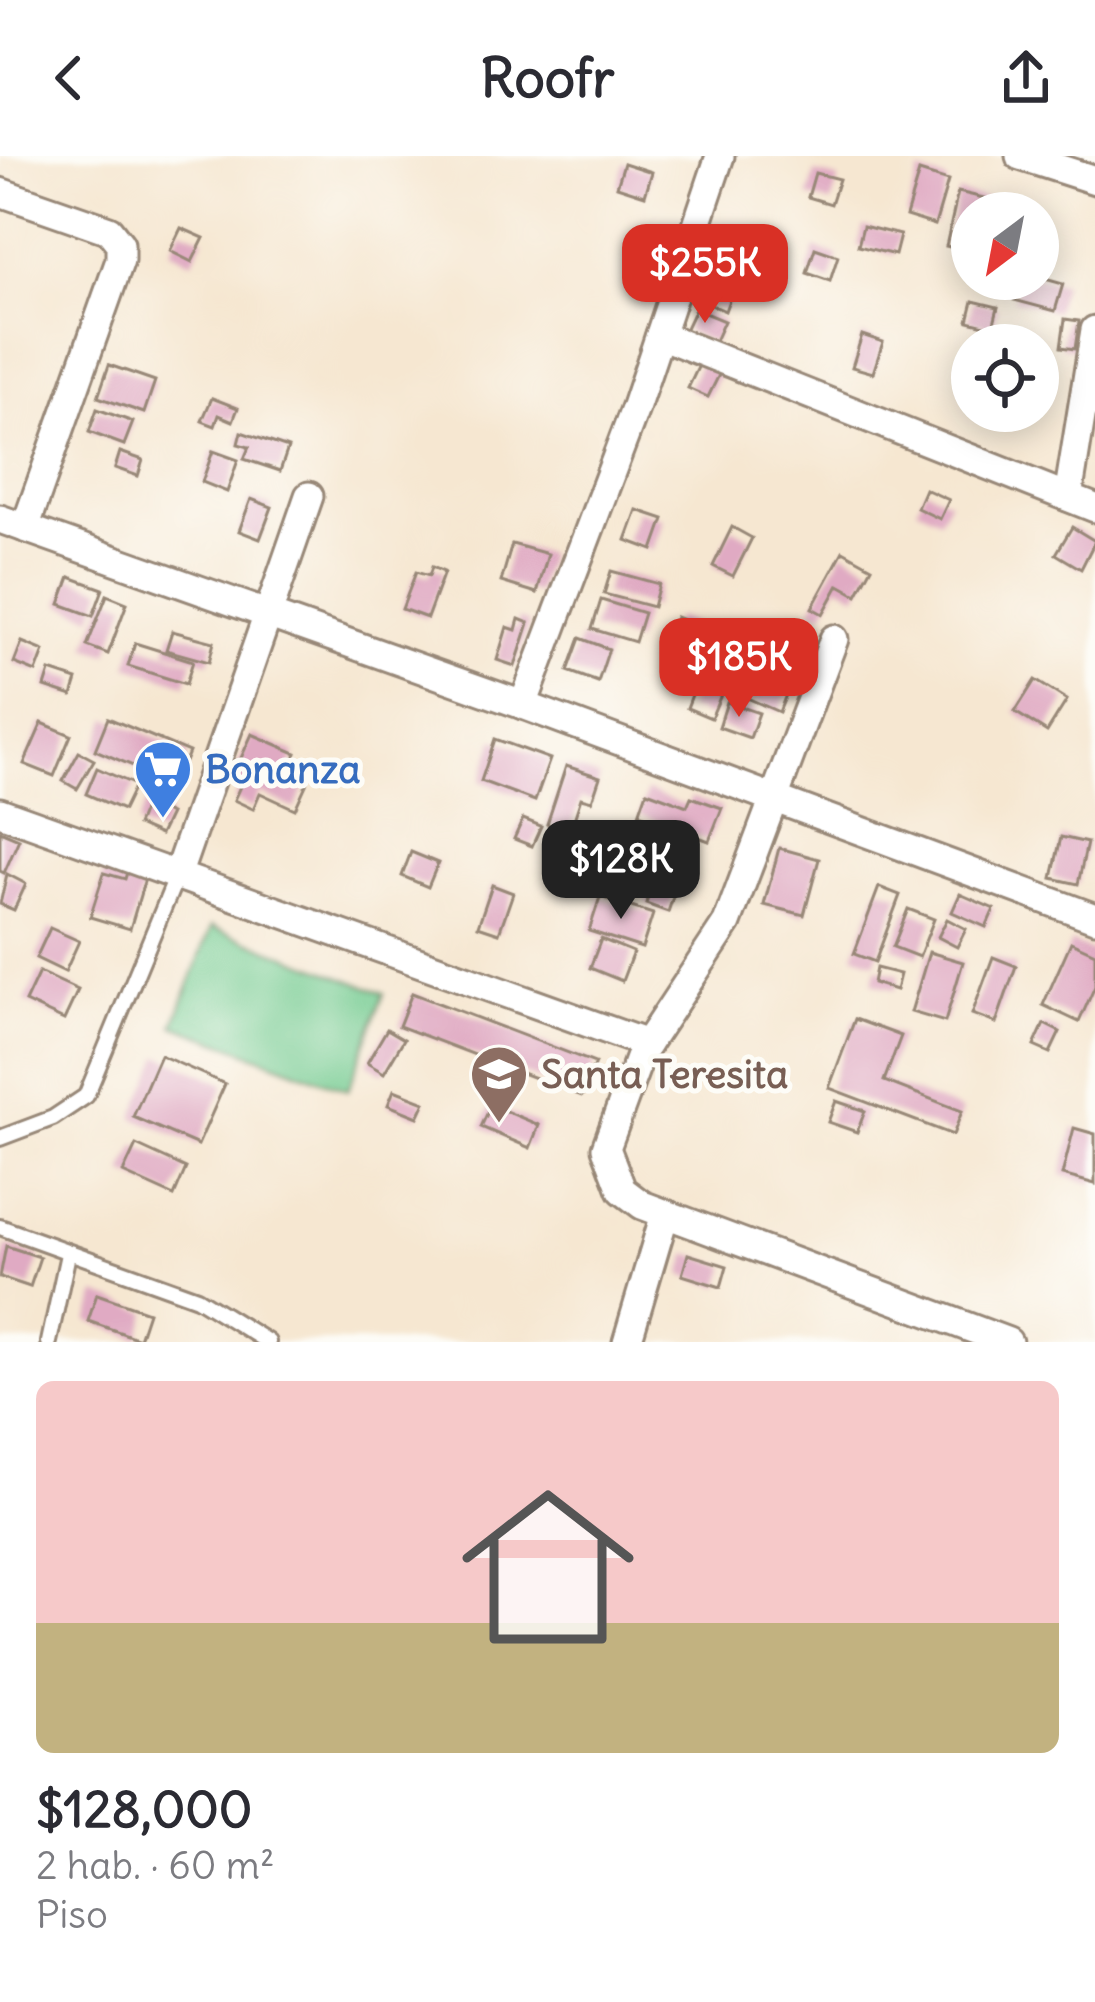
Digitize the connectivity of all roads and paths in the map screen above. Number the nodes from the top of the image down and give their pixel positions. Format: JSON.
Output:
{"nodes":[{"id":1,"x":720,"y":156,"type":"edge"},
{"id":2,"x":1020,"y":156,"type":"edge"},
{"id":3,"x":1095,"y":180,"type":"edge"},
{"id":4,"x":0,"y":192,"type":"edge"},
{"id":5,"x":1095,"y":331,"type":"edge"},
{"id":6,"x":660,"y":335,"type":"junction"},
{"id":7,"x":309,"y":496,"type":"dead end"},
{"id":8,"x":1068,"y":496,"type":"junction"},
{"id":9,"x":1095,"y":508,"type":"edge"},
{"id":10,"x":13,"y":523,"type":"edge"},
{"id":11,"x":268,"y":615,"type":"junction"},
{"id":12,"x":834,"y":639,"type":"dead end"},
{"id":13,"x":523,"y":705,"type":"junction"},
{"id":14,"x":773,"y":798,"type":"junction"},
{"id":15,"x":0,"y":812,"type":"edge"},
{"id":16,"x":178,"y":873,"type":"junction"},
{"id":17,"x":1095,"y":918,"type":"edge"},
{"id":18,"x":647,"y":1044,"type":"junction"},
{"id":19,"x":0,"y":1138,"type":"edge"},
{"id":20,"x":665,"y":1214,"type":"junction"},
{"id":21,"x":0,"y":1227,"type":"edge"},
{"id":22,"x":68,"y":1254,"type":"junction"},
{"id":23,"x":49,"y":1342,"type":"edge"},
{"id":24,"x":268,"y":1342,"type":"edge"},
{"id":25,"x":627,"y":1342,"type":"edge"},
{"id":26,"x":1008,"y":1342,"type":"edge"}],
"edges":[{"from":1,"to":6,"type":"street"},
{"from":2,"to":3,"type":"street"},
{"from":4,"to":10,"type":"street"},
{"from":5,"to":8,"type":"street"},
{"from":6,"to":8,"type":"street"},
{"from":6,"to":13,"type":"street"},
{"from":7,"to":11,"type":"street"},
{"from":8,"to":9,"type":"street"},
{"from":10,"to":11,"type":"street"},
{"from":11,"to":13,"type":"street"},
{"from":11,"to":16,"type":"street"},
{"from":12,"to":14,"type":"street"},
{"from":13,"to":14,"type":"street"},
{"from":14,"to":17,"type":"street"},
{"from":14,"to":18,"type":"street"},
{"from":15,"to":16,"type":"street"},
{"from":16,"to":18,"type":"street"},
{"from":16,"to":19,"type":"lane"},
{"from":18,"to":20,"type":"street"},
{"from":20,"to":25,"type":"street"},
{"from":20,"to":26,"type":"street"},
{"from":21,"to":22,"type":"lane"},
{"from":22,"to":23,"type":"lane"},
{"from":22,"to":24,"type":"lane"}]}
